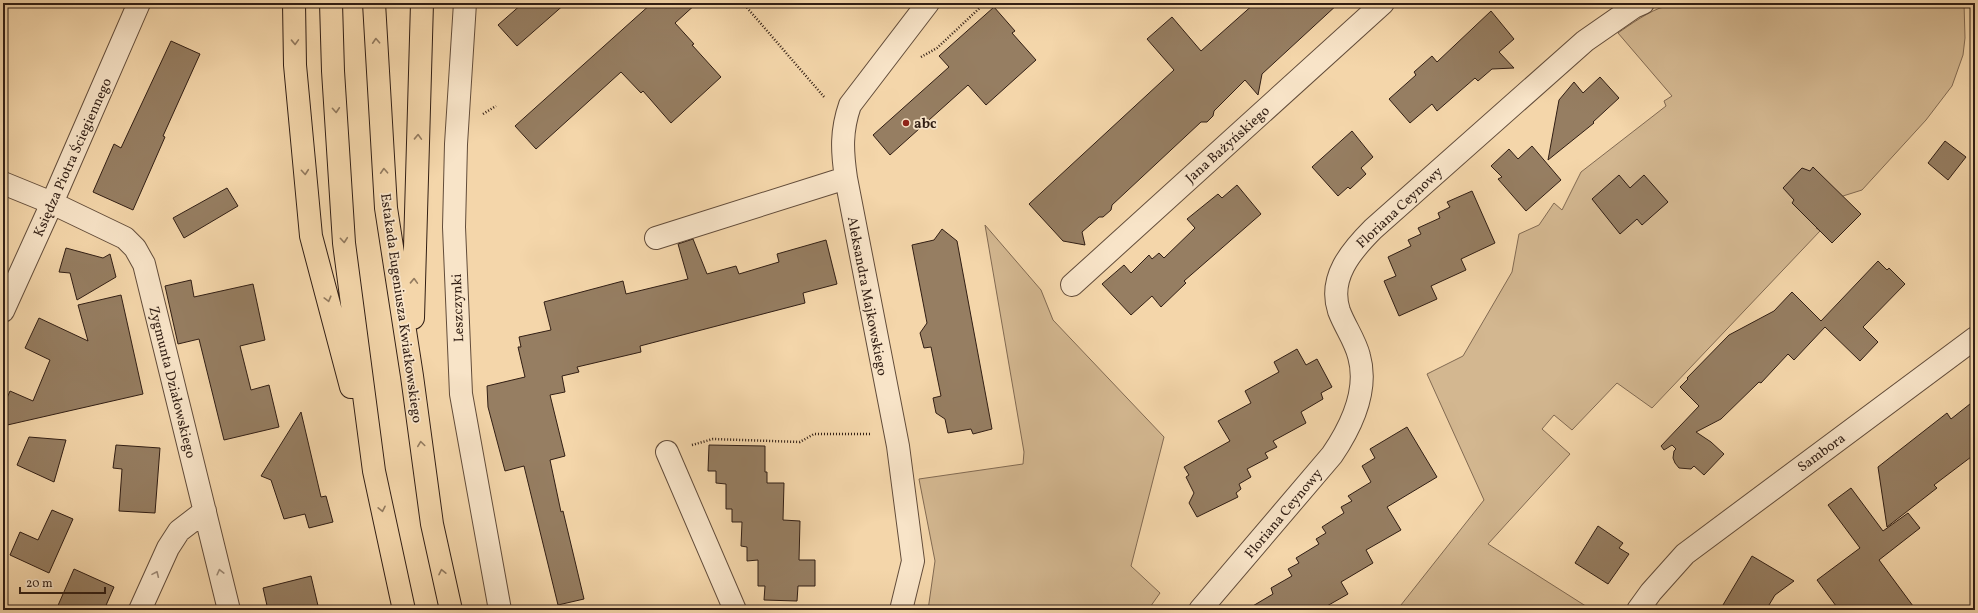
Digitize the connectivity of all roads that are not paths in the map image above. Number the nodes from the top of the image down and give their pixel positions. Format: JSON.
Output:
{"nodes":[{"id":1,"x":139,"y":3,"type":"edge"},
{"id":2,"x":294,"y":3,"type":"edge"},
{"id":3,"x":331,"y":3,"type":"edge"},
{"id":4,"x":374,"y":3,"type":"edge"},
{"id":5,"x":422,"y":3,"type":"edge"},
{"id":6,"x":465,"y":3,"type":"edge"},
{"id":7,"x":928,"y":3,"type":"edge"},
{"id":8,"x":1383,"y":3,"type":"edge"},
{"id":9,"x":1644,"y":3,"type":"edge"},
{"id":10,"x":846,"y":178,"type":"junction"},
{"id":11,"x":3,"y":183,"type":"edge"},
{"id":12,"x":52,"y":204,"type":"junction"},
{"id":13,"x":656,"y":238,"type":"dead end"},
{"id":14,"x":1072,"y":285,"type":"dead end"},
{"id":15,"x":3,"y":312,"type":"edge"},
{"id":16,"x":1975,"y":338,"type":"edge"},
{"id":17,"x":412,"y":376,"type":"junction"},
{"id":18,"x":667,"y":452,"type":"road end"},
{"id":19,"x":374,"y":471,"type":"junction"},
{"id":20,"x":205,"y":511,"type":"junction"},
{"id":21,"x":140,"y":610,"type":"edge"},
{"id":22,"x":229,"y":610,"type":"edge"},
{"id":23,"x":404,"y":610,"type":"edge"},
{"id":24,"x":450,"y":610,"type":"edge"},
{"id":25,"x":500,"y":610,"type":"edge"},
{"id":26,"x":735,"y":610,"type":"edge"},
{"id":27,"x":901,"y":610,"type":"edge"},
{"id":28,"x":1200,"y":610,"type":"edge"},
{"id":29,"x":1638,"y":610,"type":"edge"}],
"edges":[{"from":1,"to":12,"type":"street","name":"Księdza Piotra Ściegiennego"},
{"from":2,"to":19,"type":"highway","one_way":true},
{"from":3,"to":19,"type":"highway","one_way":true},
{"from":17,"to":4,"type":"highway","name":"Estakada Eugeniusza Kwiatkowskiego","one_way":true},
{"from":17,"to":5,"type":"highway","one_way":true},
{"from":6,"to":25,"type":"street","name":"Leszczynki"},
{"from":7,"to":10,"type":"street","name":"Aleksandra Majkowskiego"},
{"from":8,"to":14,"type":"street","name":"Jana Bażyńskiego"},
{"from":9,"to":28,"type":"street","name":"Floriana Ceynowy"},
{"from":10,"to":13,"type":"street"},
{"from":10,"to":27,"type":"street","name":"Aleksandra Majkowskiego"},
{"from":11,"to":12,"type":"street","name":"Zygmunta Działowskiego"},
{"from":12,"to":15,"type":"street","name":"Księdza Piotra Ściegiennego"},
{"from":12,"to":20,"type":"street","name":"Zygmunta Działowskiego"},
{"from":16,"to":29,"type":"street","name":"Sambora"},
{"from":24,"to":17,"type":"highway","name":"Estakada Eugeniusza Kwiatkowskiego","one_way":true},
{"from":18,"to":26,"type":"street"},
{"from":19,"to":23,"type":"highway","one_way":true},
{"from":21,"to":20,"type":"street","one_way":true},
{"from":22,"to":20,"type":"street","name":"Zygmunta Działowskiego","one_way":true}]}
